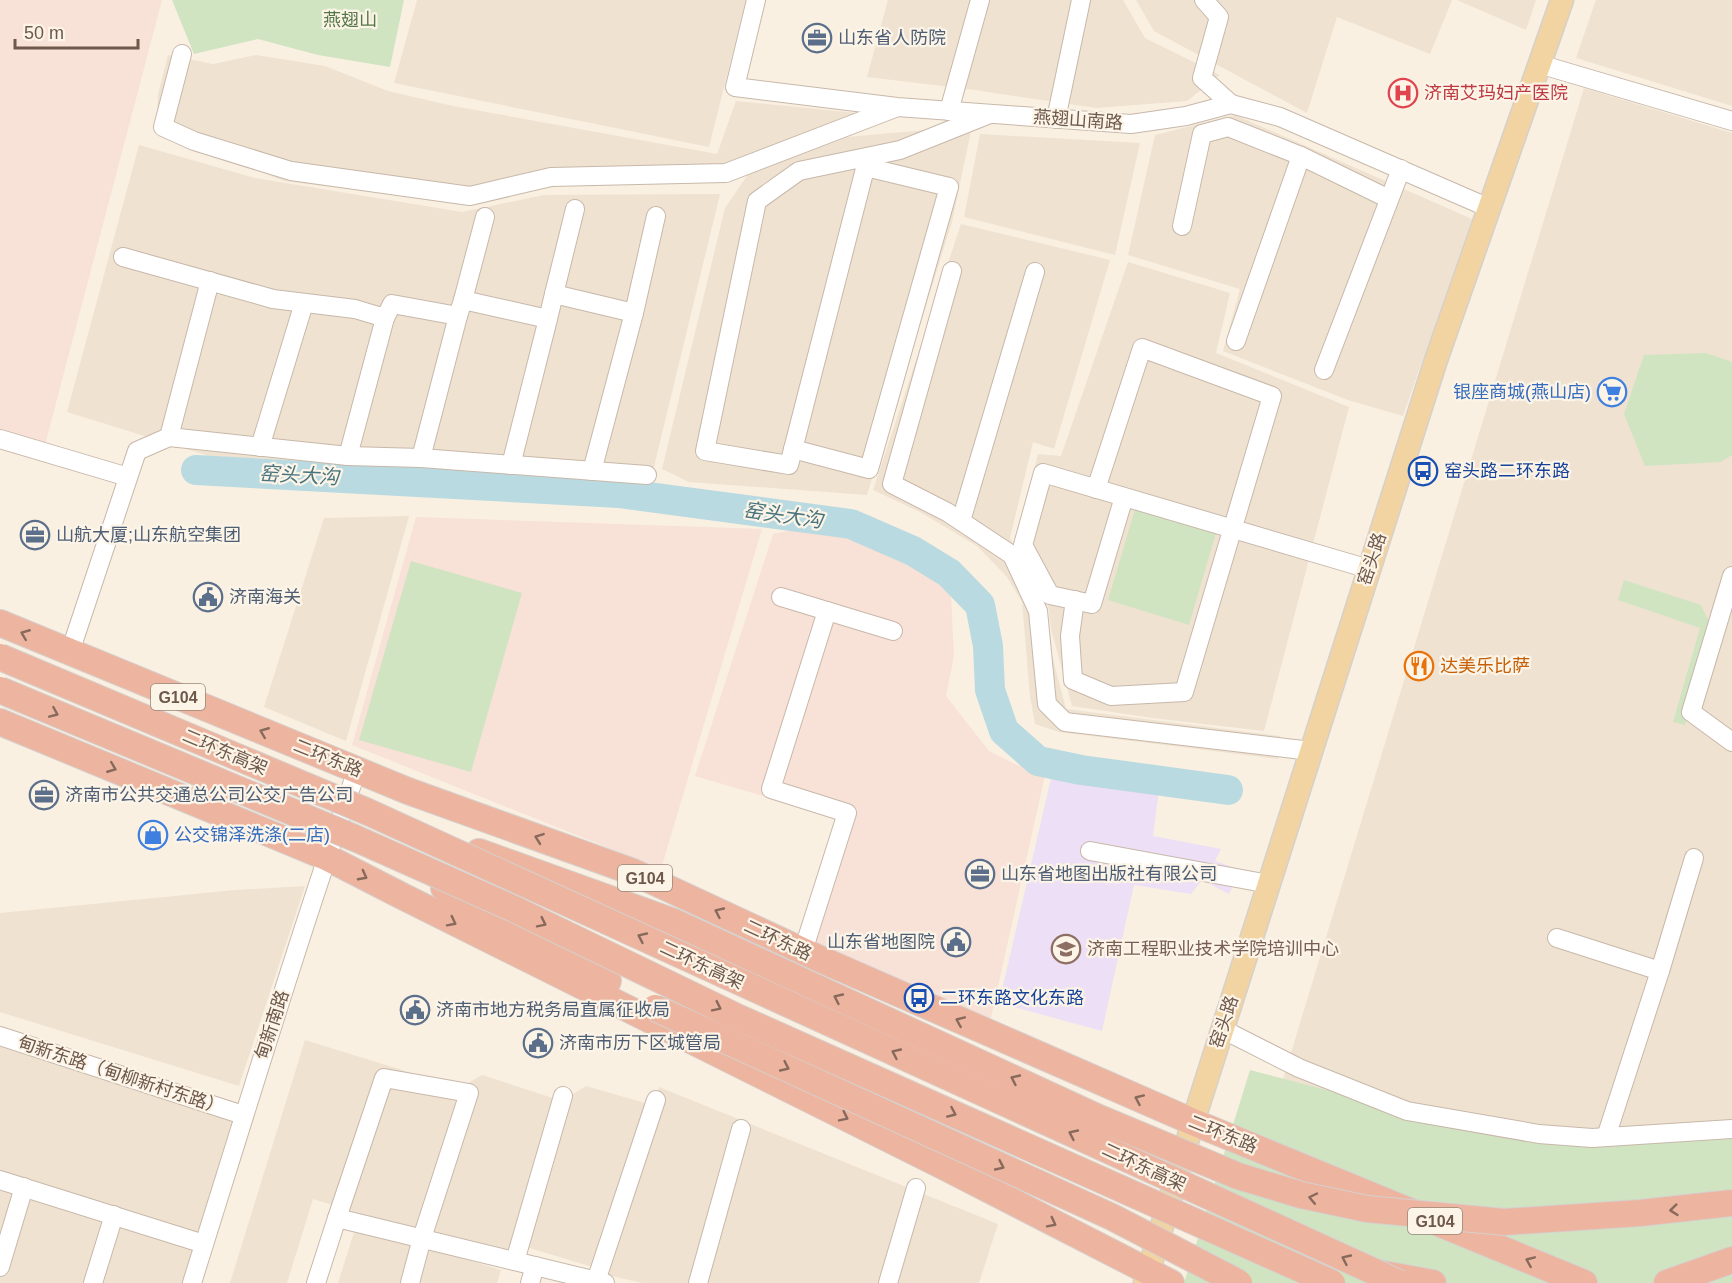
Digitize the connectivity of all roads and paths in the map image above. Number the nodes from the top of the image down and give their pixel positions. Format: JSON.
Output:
{"nodes":[{"id":1,"x":756,"y":0,"type":"edge"},
{"id":2,"x":980,"y":0,"type":"edge"},
{"id":3,"x":1081,"y":0,"type":"edge"},
{"id":4,"x":1203,"y":0,"type":"edge"},
{"id":5,"x":1562,"y":0,"type":"edge"},
{"id":6,"x":182,"y":54,"type":"dead end"},
{"id":7,"x":1539,"y":64,"type":"junction"},
{"id":8,"x":1231,"y":104,"type":"junction"},
{"id":9,"x":897,"y":107,"type":"junction"},
{"id":10,"x":949,"y":111,"type":"junction"},
{"id":11,"x":990,"y":114,"type":"junction"},
{"id":12,"x":1056,"y":119,"type":"junction"},
{"id":13,"x":1732,"y":122,"type":"edge"},
{"id":14,"x":1301,"y":156,"type":"junction"},
{"id":15,"x":867,"y":162,"type":"junction"},
{"id":16,"x":1401,"y":169,"type":"junction"},
{"id":17,"x":1389,"y":199,"type":"junction"},
{"id":18,"x":1489,"y":208,"type":"junction"},
{"id":19,"x":575,"y":209,"type":"dead end"},
{"id":20,"x":656,"y":216,"type":"dead end"},
{"id":21,"x":485,"y":217,"type":"dead end"},
{"id":22,"x":1182,"y":226,"type":"dead end"},
{"id":23,"x":123,"y":257,"type":"dead end"},
{"id":24,"x":952,"y":271,"type":"dead end"},
{"id":25,"x":1035,"y":272,"type":"dead end"},
{"id":26,"x":210,"y":281,"type":"junction"},
{"id":27,"x":554,"y":294,"type":"junction"},
{"id":28,"x":304,"y":303,"type":"junction"},
{"id":29,"x":461,"y":308,"type":"junction"},
{"id":30,"x":634,"y":313,"type":"junction"},
{"id":31,"x":385,"y":318,"type":"junction"},
{"id":32,"x":548,"y":319,"type":"junction"},
{"id":33,"x":1236,"y":341,"type":"dead end"},
{"id":34,"x":1324,"y":370,"type":"dead end"},
{"id":35,"x":168,"y":437,"type":"junction"},
{"id":36,"x":0,"y":440,"type":"edge"},
{"id":37,"x":260,"y":447,"type":"junction"},
{"id":38,"x":793,"y":449,"type":"junction"},
{"id":39,"x":348,"y":456,"type":"junction"},
{"id":40,"x":421,"y":458,"type":"junction"},
{"id":41,"x":511,"y":465,"type":"junction"},
{"id":42,"x":592,"y":471,"type":"junction"},
{"id":43,"x":647,"y":475,"type":"dead end"},
{"id":44,"x":128,"y":477,"type":"junction"},
{"id":45,"x":1096,"y":489,"type":"junction"},
{"id":46,"x":1124,"y":497,"type":"junction"},
{"id":47,"x":961,"y":521,"type":"junction"},
{"id":48,"x":1233,"y":529,"type":"junction"},
{"id":49,"x":1369,"y":568,"type":"junction"},
{"id":50,"x":1732,"y":576,"type":"edge"},
{"id":51,"x":781,"y":597,"type":"dead end"},
{"id":52,"x":1074,"y":600,"type":"junction"},
{"id":53,"x":827,"y":611,"type":"junction"},
{"id":54,"x":0,"y":623,"type":"edge"},
{"id":55,"x":893,"y":631,"type":"dead end"},
{"id":56,"x":70,"y":652,"type":"junction"},
{"id":57,"x":0,"y":657,"type":"edge"},
{"id":58,"x":0,"y":690,"type":"edge"},
{"id":59,"x":0,"y":722,"type":"edge"},
{"id":60,"x":1732,"y":742,"type":"edge"},
{"id":61,"x":1311,"y":752,"type":"junction"},
{"id":62,"x":357,"y":770,"type":"junction"},
{"id":63,"x":368,"y":812,"type":"junction"},
{"id":64,"x":357,"y":839,"type":"junction"},
{"id":65,"x":1090,"y":851,"type":"dead end"},
{"id":66,"x":327,"y":856,"type":"junction"},
{"id":67,"x":1694,"y":858,"type":"dead end"},
{"id":68,"x":1269,"y":884,"type":"junction"},
{"id":69,"x":1557,"y":938,"type":"dead end"},
{"id":70,"x":803,"y":951,"type":"junction"},
{"id":71,"x":1660,"y":971,"type":"junction"},
{"id":72,"x":1222,"y":1029,"type":"junction"},
{"id":73,"x":0,"y":1036,"type":"edge"},
{"id":74,"x":563,"y":1096,"type":"dead end"},
{"id":75,"x":656,"y":1100,"type":"dead end"},
{"id":76,"x":243,"y":1115,"type":"junction"},
{"id":77,"x":1192,"y":1122,"type":"junction"},
{"id":78,"x":741,"y":1129,"type":"dead end"},
{"id":79,"x":1732,"y":1130,"type":"edge"},
{"id":80,"x":1606,"y":1137,"type":"junction"},
{"id":81,"x":0,"y":1180,"type":"edge"},
{"id":82,"x":24,"y":1187,"type":"junction"},
{"id":83,"x":916,"y":1188,"type":"dead end"},
{"id":84,"x":1732,"y":1203,"type":"edge"},
{"id":85,"x":114,"y":1215,"type":"junction"},
{"id":86,"x":1112,"y":1217,"type":"junction"},
{"id":87,"x":337,"y":1218,"type":"junction"},
{"id":88,"x":422,"y":1238,"type":"junction"},
{"id":89,"x":204,"y":1244,"type":"junction"},
{"id":90,"x":1732,"y":1260,"type":"edge"},
{"id":91,"x":515,"y":1261,"type":"junction"},
{"id":92,"x":0,"y":1267,"type":"edge"},
{"id":93,"x":1376,"y":1273,"type":"junction"},
{"id":94,"x":532,"y":1274,"type":"edge"},
{"id":95,"x":1155,"y":1279,"type":"edge"},
{"id":96,"x":601,"y":1282,"type":"edge"},
{"id":97,"x":93,"y":1283,"type":"edge"},
{"id":98,"x":192,"y":1283,"type":"edge"},
{"id":99,"x":316,"y":1283,"type":"edge"},
{"id":100,"x":410,"y":1283,"type":"edge"},
{"id":101,"x":698,"y":1283,"type":"edge"},
{"id":102,"x":888,"y":1283,"type":"edge"},
{"id":103,"x":1203,"y":1283,"type":"edge"},
{"id":104,"x":1239,"y":1283,"type":"edge"},
{"id":105,"x":1332,"y":1283,"type":"edge"},
{"id":106,"x":1399,"y":1283,"type":"edge"},
{"id":107,"x":1433,"y":1283,"type":"edge"},
{"id":108,"x":1584,"y":1283,"type":"edge"},
{"id":109,"x":1667,"y":1283,"type":"edge"}],
"edges":[{"from":1,"to":9,"type":"street","name":"燕翅山南路"},
{"from":2,"to":10,"type":"street"},
{"from":3,"to":12,"type":"street"},
{"from":4,"to":8,"type":"street"},
{"from":5,"to":7,"type":"main road","name":"窑头路"},
{"from":6,"to":9,"type":"street"},
{"from":7,"to":13,"type":"street"},
{"from":7,"to":18,"type":"main road","name":"窑头路"},
{"from":8,"to":12,"type":"street","name":"燕翅山南路"},
{"from":8,"to":16,"type":"street","name":"燕翅山南路"},
{"from":9,"to":10,"type":"street","name":"燕翅山南路"},
{"from":10,"to":11,"type":"street","name":"燕翅山南路"},
{"from":11,"to":12,"type":"street","name":"燕翅山南路"},
{"from":11,"to":15,"type":"street"},
{"from":14,"to":17,"type":"street"},
{"from":14,"to":22,"type":"street"},
{"from":14,"to":33,"type":"street"},
{"from":15,"to":38,"type":"street"},
{"from":15,"to":38,"type":"street"},
{"from":15,"to":38,"type":"street"},
{"from":16,"to":17,"type":"street"},
{"from":16,"to":18,"type":"street","name":"燕翅山南路"},
{"from":17,"to":34,"type":"street"},
{"from":18,"to":49,"type":"main road","name":"窑头路"},
{"from":19,"to":27,"type":"street"},
{"from":20,"to":30,"type":"street"},
{"from":21,"to":29,"type":"street"},
{"from":23,"to":26,"type":"street"},
{"from":24,"to":47,"type":"street"},
{"from":25,"to":47,"type":"street"},
{"from":26,"to":28,"type":"street"},
{"from":26,"to":35,"type":"street"},
{"from":27,"to":30,"type":"street"},
{"from":27,"to":32,"type":"street"},
{"from":28,"to":31,"type":"street"},
{"from":28,"to":37,"type":"street"},
{"from":29,"to":31,"type":"street"},
{"from":29,"to":32,"type":"street"},
{"from":29,"to":40,"type":"street"},
{"from":30,"to":42,"type":"street"},
{"from":31,"to":39,"type":"street"},
{"from":32,"to":41,"type":"street"},
{"from":35,"to":37,"type":"street"},
{"from":35,"to":44,"type":"street"},
{"from":36,"to":44,"type":"street"},
{"from":37,"to":39,"type":"street"},
{"from":39,"to":40,"type":"street"},
{"from":40,"to":41,"type":"street"},
{"from":41,"to":42,"type":"street"},
{"from":42,"to":43,"type":"street"},
{"from":44,"to":56,"type":"street"},
{"from":45,"to":46,"type":"street"},
{"from":45,"to":48,"type":"street"},
{"from":45,"to":52,"type":"street"},
{"from":46,"to":48,"type":"street"},
{"from":46,"to":52,"type":"street"},
{"from":47,"to":61,"type":"street"},
{"from":48,"to":49,"type":"street"},
{"from":48,"to":52,"type":"street"},
{"from":49,"to":61,"type":"main road","name":"窑头路"},
{"from":50,"to":60,"type":"street"},
{"from":51,"to":53,"type":"street"},
{"from":53,"to":55,"type":"street"},
{"from":53,"to":70,"type":"street"},
{"from":56,"to":54,"type":"highway","name":"二环东路","number":"G104","one_way":true},
{"from":62,"to":56,"type":"highway","name":"二环东路","number":"G104","one_way":true},
{"from":57,"to":63,"type":"highway","name":"二环东高架","bridge":true},
{"from":58,"to":64,"type":"highway","name":"二环东高架","one_way":true,"bridge":true},
{"from":59,"to":66,"type":"highway","one_way":true},
{"from":61,"to":68,"type":"main road","name":"窑头路"},
{"from":62,"to":66,"type":"street","name":"甸新南路"},
{"from":70,"to":62,"type":"highway","name":"二环东路","number":"G104","one_way":true},
{"from":84,"to":63,"type":"highway","one_way":true,"bridge":true},
{"from":93,"to":63,"type":"highway","name":"二环东高架","one_way":true,"bridge":true},
{"from":64,"to":86,"type":"highway","one_way":true,"bridge":true},
{"from":64,"to":105,"type":"highway","name":"二环东高架","one_way":true,"bridge":true},
{"from":65,"to":68,"type":"street"},
{"from":66,"to":76,"type":"street","name":"甸新南路"},
{"from":66,"to":95,"type":"highway","one_way":true},
{"from":67,"to":71,"type":"street"},
{"from":68,"to":72,"type":"main road","name":"窑头路"},
{"from":69,"to":71,"type":"street"},
{"from":77,"to":70,"type":"highway","name":"二环东路","number":"G104","one_way":true},
{"from":71,"to":80,"type":"street"},
{"from":72,"to":77,"type":"main road","name":"窑头路"},
{"from":72,"to":80,"type":"street"},
{"from":73,"to":76,"type":"street","name":"甸新东路（甸柳新村东路）"},
{"from":74,"to":91,"type":"street"},
{"from":75,"to":96,"type":"street"},
{"from":76,"to":89,"type":"street","name":"甸新南路"},
{"from":77,"to":95,"type":"main road","name":"窑头路"},
{"from":108,"to":77,"type":"highway","name":"二环东路","number":"G104","one_way":true},
{"from":78,"to":101,"type":"street"},
{"from":79,"to":80,"type":"street"},
{"from":81,"to":82,"type":"street"},
{"from":82,"to":85,"type":"street"},
{"from":82,"to":92,"type":"street"},
{"from":83,"to":102,"type":"street"},
{"from":85,"to":89,"type":"street"},
{"from":85,"to":97,"type":"street"},
{"from":86,"to":103,"type":"highway","bridge":true},
{"from":86,"to":104,"type":"highway","bridge":true},
{"from":87,"to":88,"type":"street"},
{"from":87,"to":88,"type":"street"},
{"from":87,"to":99,"type":"street"},
{"from":88,"to":91,"type":"street"},
{"from":88,"to":100,"type":"street"},
{"from":89,"to":98,"type":"street","name":"甸新南路"},
{"from":90,"to":109,"type":"highway"},
{"from":91,"to":94,"type":"street"},
{"from":93,"to":106,"type":"highway","name":"二环东高架","bridge":true},
{"from":93,"to":107,"type":"highway","bridge":true},
{"from":94,"to":96,"type":"street"}]}
